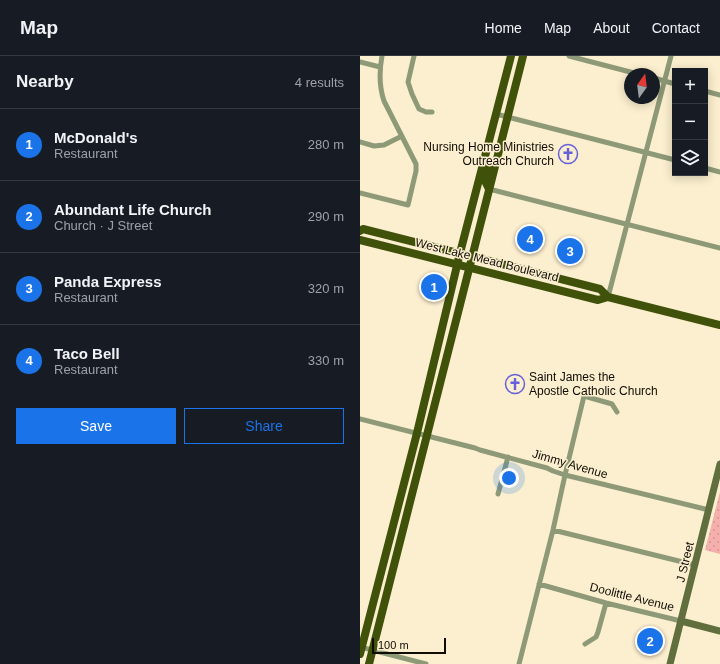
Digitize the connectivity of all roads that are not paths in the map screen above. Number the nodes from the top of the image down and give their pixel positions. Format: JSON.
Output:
{"nodes":[{"id":1,"x":382,"y":56,"type":"edge"},
{"id":2,"x":414,"y":56,"type":"edge"},
{"id":3,"x":511,"y":56,"type":"edge"},
{"id":4,"x":523,"y":56,"type":"edge"},
{"id":5,"x":569,"y":56,"type":"edge"},
{"id":6,"x":671,"y":56,"type":"edge"},
{"id":7,"x":360,"y":62,"type":"edge"},
{"id":8,"x":380,"y":67,"type":"junction"},
{"id":9,"x":624,"y":70,"type":"edge"},
{"id":10,"x":660,"y":80,"type":"edge"},
{"id":11,"x":664,"y":81,"type":"junction"},
{"id":12,"x":672,"y":83,"type":"edge"},
{"id":13,"x":708,"y":92,"type":"edge"},
{"id":14,"x":720,"y":95,"type":"edge"},
{"id":15,"x":432,"y":112,"type":"dead end"},
{"id":16,"x":496,"y":114,"type":"junction"},
{"id":17,"x":507,"y":117,"type":"junction"},
{"id":18,"x":402,"y":136,"type":"junction"},
{"id":19,"x":360,"y":142,"type":"edge"},
{"id":20,"x":646,"y":152,"type":"junction"},
{"id":21,"x":485,"y":158,"type":"junction"},
{"id":22,"x":672,"y":159,"type":"edge"},
{"id":23,"x":708,"y":169,"type":"edge"},
{"id":24,"x":720,"y":172,"type":"edge"},
{"id":25,"x":489,"y":189,"type":"junction"},
{"id":26,"x":360,"y":193,"type":"edge"},
{"id":27,"x":627,"y":224,"type":"junction"},
{"id":28,"x":360,"y":231,"type":"edge"},
{"id":29,"x":360,"y":240,"type":"edge"},
{"id":30,"x":720,"y":248,"type":"edge"},
{"id":31,"x":460,"y":253,"type":"junction"},
{"id":32,"x":472,"y":256,"type":"junction"},
{"id":33,"x":458,"y":264,"type":"junction"},
{"id":34,"x":470,"y":268,"type":"junction"},
{"id":35,"x":571,"y":282,"type":"junction"},
{"id":36,"x":547,"y":287,"type":"junction"},
{"id":37,"x":608,"y":297,"type":"junction"},
{"id":38,"x":720,"y":325,"type":"edge"},
{"id":39,"x":434,"y":361,"type":"junction"},
{"id":40,"x":437,"y":395,"type":"junction"},
{"id":41,"x":617,"y":412,"type":"dead end"},
{"id":42,"x":360,"y":419,"type":"edge"},
{"id":43,"x":417,"y":433,"type":"junction"},
{"id":44,"x":427,"y":435,"type":"junction"},
{"id":45,"x":508,"y":457,"type":"junction"},
{"id":46,"x":720,"y":464,"type":"edge"},
{"id":47,"x":565,"y":475,"type":"junction"},
{"id":48,"x":498,"y":494,"type":"dead end"},
{"id":49,"x":709,"y":510,"type":"junction"},
{"id":50,"x":553,"y":530,"type":"junction"},
{"id":51,"x":695,"y":565,"type":"junction"},
{"id":52,"x":540,"y":584,"type":"junction"},
{"id":53,"x":606,"y":603,"type":"junction"},
{"id":54,"x":681,"y":621,"type":"junction"},
{"id":55,"x":720,"y":631,"type":"edge"},
{"id":56,"x":586,"y":644,"type":"dead end"},
{"id":57,"x":361,"y":649,"type":"edge"},
{"id":58,"x":372,"y":650,"type":"junction"},
{"id":59,"x":368,"y":664,"type":"edge"},
{"id":60,"x":426,"y":664,"type":"edge"},
{"id":61,"x":519,"y":664,"type":"edge"},
{"id":62,"x":670,"y":664,"type":"edge"}],
"edges":[{"from":1,"to":8,"type":"street"},
{"from":2,"to":15,"type":"street"},
{"from":3,"to":16,"type":"main road"},
{"from":4,"to":17,"type":"main road"},
{"from":5,"to":9,"type":"street"},
{"from":6,"to":11,"type":"street"},
{"from":7,"to":8,"type":"street"},
{"from":8,"to":18,"type":"street"},
{"from":10,"to":11,"type":"street"},
{"from":11,"to":12,"type":"street"},
{"from":11,"to":20,"type":"street"},
{"from":13,"to":14,"type":"street"},
{"from":16,"to":17,"type":"street"},
{"from":16,"to":21,"type":"main road"},
{"from":17,"to":20,"type":"street"},
{"from":17,"to":25,"type":"main road"},
{"from":18,"to":19,"type":"street"},
{"from":18,"to":26,"type":"street"},
{"from":20,"to":22,"type":"street"},
{"from":20,"to":27,"type":"street"},
{"from":21,"to":25,"type":"main road"},
{"from":21,"to":31,"type":"main road"},
{"from":23,"to":24,"type":"street"},
{"from":25,"to":27,"type":"street"},
{"from":25,"to":32,"type":"main road"},
{"from":27,"to":30,"type":"street"},
{"from":27,"to":37,"type":"street"},
{"from":28,"to":31,"type":"main road","name":"West Lake Mead Boulevard"},
{"from":29,"to":33,"type":"main road","name":"West Lake Mead Boulevard"},
{"from":31,"to":32,"type":"main road","name":"West Lake Mead Boulevard"},
{"from":31,"to":33,"type":"main road"},
{"from":32,"to":34,"type":"main road"},
{"from":32,"to":35,"type":"main road","name":"West Lake Mead Boulevard"},
{"from":33,"to":34,"type":"main road","name":"West Lake Mead Boulevard"},
{"from":33,"to":39,"type":"main road"},
{"from":34,"to":36,"type":"main road","name":"West Lake Mead Boulevard"},
{"from":34,"to":40,"type":"main road"},
{"from":35,"to":36,"type":"main road"},
{"from":35,"to":37,"type":"main road","name":"West Lake Mead Boulevard"},
{"from":36,"to":37,"type":"main road","name":"West Lake Mead Boulevard"},
{"from":37,"to":38,"type":"main road","name":"West Lake Mead Boulevard"},
{"from":39,"to":40,"type":"main road"},
{"from":39,"to":43,"type":"main road"},
{"from":40,"to":44,"type":"main road"},
{"from":41,"to":47,"type":"street"},
{"from":42,"to":43,"type":"street","name":"Jimmy Avenue"},
{"from":43,"to":44,"type":"street","name":"Jimmy Avenue"},
{"from":43,"to":57,"type":"main road"},
{"from":44,"to":45,"type":"street","name":"Jimmy Avenue"},
{"from":44,"to":58,"type":"main road"},
{"from":45,"to":47,"type":"street","name":"Jimmy Avenue"},
{"from":45,"to":48,"type":"street"},
{"from":46,"to":49,"type":"street","name":"J Street"},
{"from":47,"to":49,"type":"street","name":"Jimmy Avenue"},
{"from":47,"to":50,"type":"street"},
{"from":49,"to":51,"type":"street","name":"J Street"},
{"from":50,"to":51,"type":"street"},
{"from":50,"to":52,"type":"street"},
{"from":51,"to":54,"type":"street","name":"J Street"},
{"from":52,"to":53,"type":"street","name":"Doolittle Avenue"},
{"from":52,"to":61,"type":"street"},
{"from":53,"to":54,"type":"street","name":"Doolittle Avenue"},
{"from":53,"to":56,"type":"street"},
{"from":54,"to":55,"type":"street","name":"Doolittle Avenue"},
{"from":54,"to":62,"type":"street","name":"J Street"},
{"from":57,"to":58,"type":"street"},
{"from":58,"to":59,"type":"main road"},
{"from":58,"to":60,"type":"street"}]}
